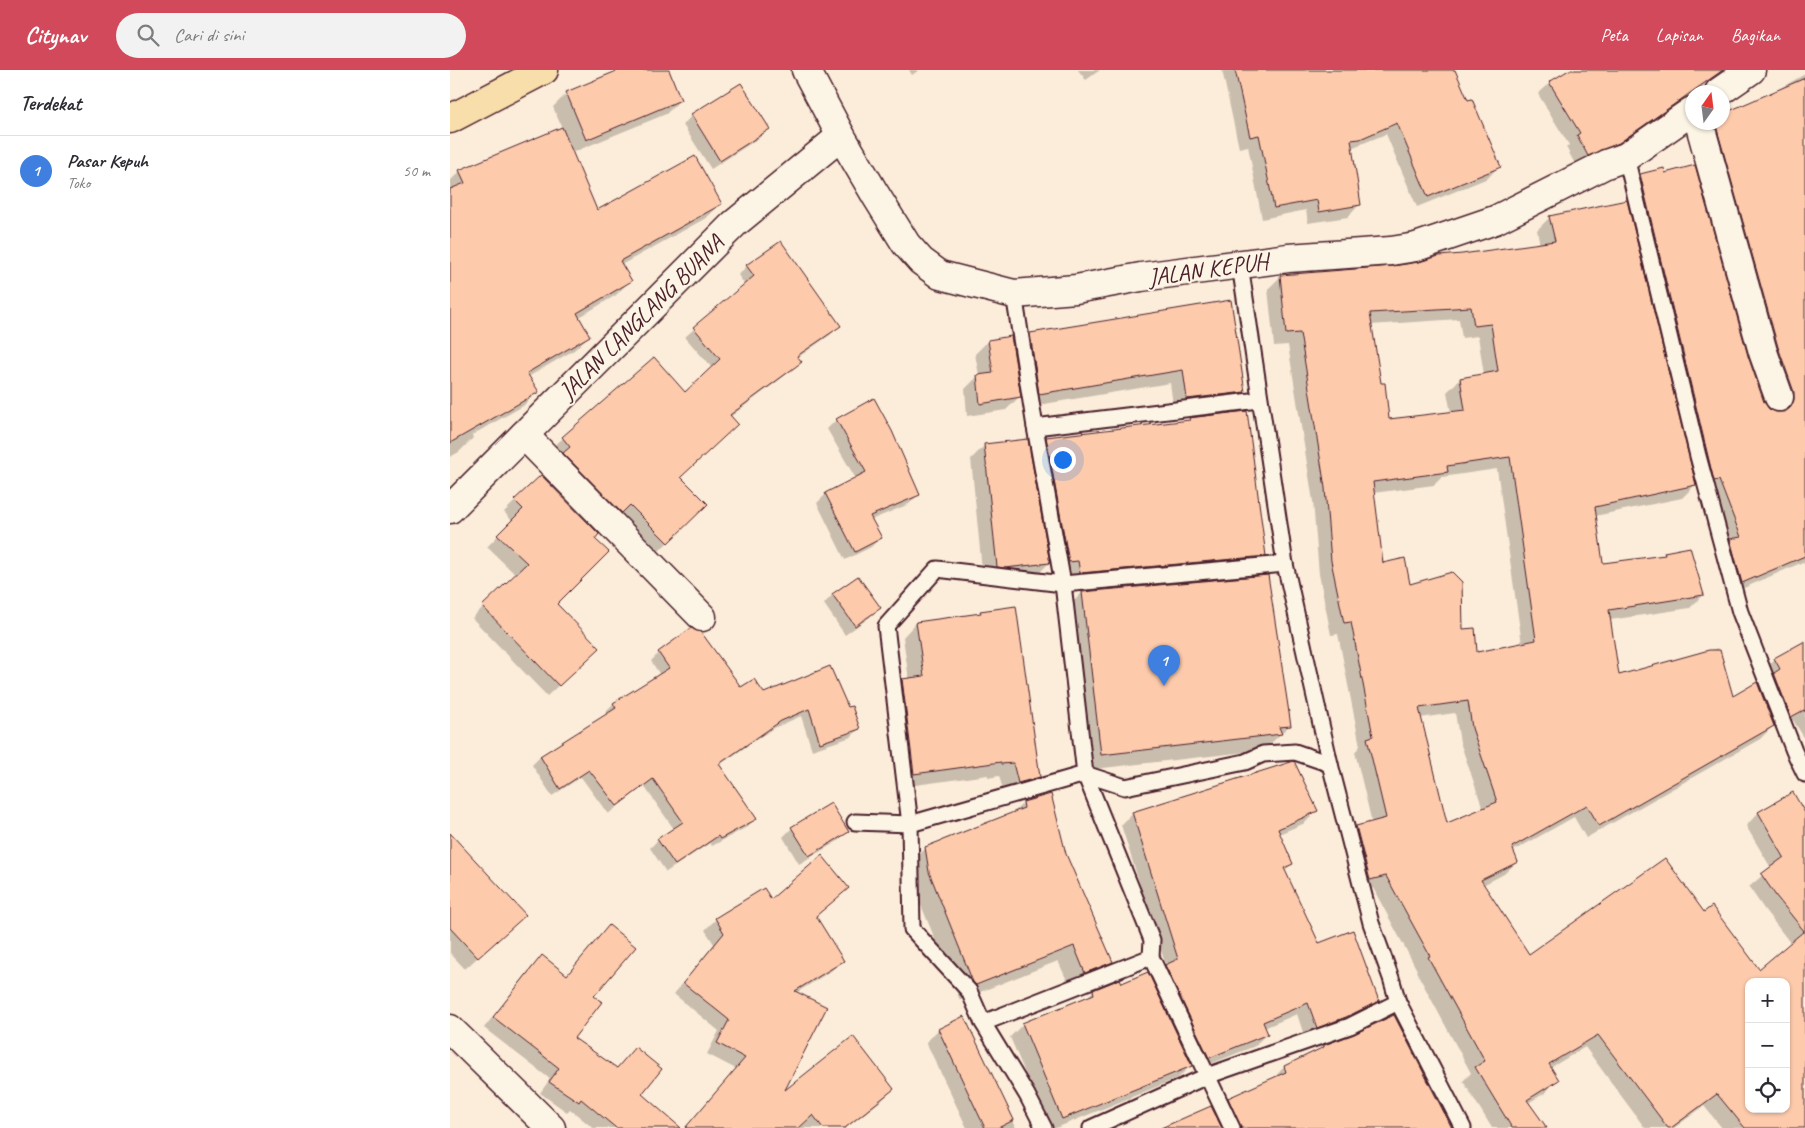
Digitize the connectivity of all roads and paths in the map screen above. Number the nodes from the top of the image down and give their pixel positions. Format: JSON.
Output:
{"nodes":[{"id":1,"x":544,"y":70,"type":"edge"},
{"id":2,"x":806,"y":70,"type":"edge"},
{"id":3,"x":1751,"y":70,"type":"edge"},
{"id":4,"x":1729,"y":85,"type":"edge"},
{"id":5,"x":1685,"y":116,"type":"edge"},
{"id":6,"x":450,"y":119,"type":"edge"},
{"id":7,"x":1701,"y":130,"type":"edge"},
{"id":8,"x":841,"y":136,"type":"junction"},
{"id":9,"x":1626,"y":157,"type":"junction"},
{"id":10,"x":1240,"y":264,"type":"junction"},
{"id":11,"x":1010,"y":294,"type":"junction"},
{"id":12,"x":1779,"y":397,"type":"dead end"},
{"id":13,"x":1259,"y":400,"type":"junction"},
{"id":14,"x":1035,"y":427,"type":"junction"},
{"id":15,"x":524,"y":435,"type":"junction"},
{"id":16,"x":450,"y":509,"type":"edge"},
{"id":17,"x":1285,"y":564,"type":"junction"},
{"id":18,"x":1064,"y":584,"type":"junction"},
{"id":19,"x":702,"y":617,"type":"dead end"},
{"id":20,"x":1330,"y":764,"type":"junction"},
{"id":21,"x":1085,"y":774,"type":"junction"},
{"id":22,"x":1805,"y":774,"type":"edge"},
{"id":23,"x":860,"y":822,"type":"dead end"},
{"id":24,"x":910,"y":824,"type":"junction"},
{"id":25,"x":1151,"y":957,"type":"junction"},
{"id":26,"x":1398,"y":1002,"type":"junction"},
{"id":27,"x":983,"y":1023,"type":"junction"},
{"id":28,"x":450,"y":1029,"type":"edge"},
{"id":29,"x":1206,"y":1076,"type":"junction"},
{"id":30,"x":551,"y":1128,"type":"edge"},
{"id":31,"x":1044,"y":1128,"type":"edge"},
{"id":32,"x":1091,"y":1128,"type":"edge"},
{"id":33,"x":1232,"y":1128,"type":"edge"},
{"id":34,"x":1463,"y":1128,"type":"edge"}],
"edges":[{"from":1,"to":6,"type":"main road"},
{"from":2,"to":8,"type":"street","name":"JALAN KEPUH"},
{"from":3,"to":4,"type":"street"},
{"from":5,"to":9,"type":"street","name":"JALAN KEPUH"},
{"from":7,"to":12,"type":"street"},
{"from":8,"to":11,"type":"street","name":"JALAN KEPUH"},
{"from":8,"to":15,"type":"street","name":"JALAN LANGLANG BUANA"},
{"from":9,"to":10,"type":"street","name":"JALAN KEPUH"},
{"from":9,"to":22,"type":"lane"},
{"from":10,"to":11,"type":"street","name":"JALAN KEPUH"},
{"from":10,"to":13,"type":"lane"},
{"from":11,"to":14,"type":"lane"},
{"from":13,"to":14,"type":"lane"},
{"from":13,"to":17,"type":"lane"},
{"from":14,"to":18,"type":"lane"},
{"from":15,"to":16,"type":"street","name":"JALAN LANGLANG BUANA"},
{"from":15,"to":19,"type":"street"},
{"from":17,"to":18,"type":"lane"},
{"from":17,"to":20,"type":"lane"},
{"from":18,"to":21,"type":"lane"},
{"from":18,"to":24,"type":"lane"},
{"from":20,"to":21,"type":"lane"},
{"from":20,"to":26,"type":"lane"},
{"from":21,"to":24,"type":"lane"},
{"from":21,"to":25,"type":"lane"},
{"from":23,"to":24,"type":"lane"},
{"from":24,"to":27,"type":"lane"},
{"from":25,"to":27,"type":"lane"},
{"from":25,"to":29,"type":"lane"},
{"from":26,"to":29,"type":"lane"},
{"from":26,"to":34,"type":"lane"},
{"from":27,"to":31,"type":"lane"},
{"from":28,"to":30,"type":"street"},
{"from":29,"to":32,"type":"lane"},
{"from":29,"to":33,"type":"lane"}]}
